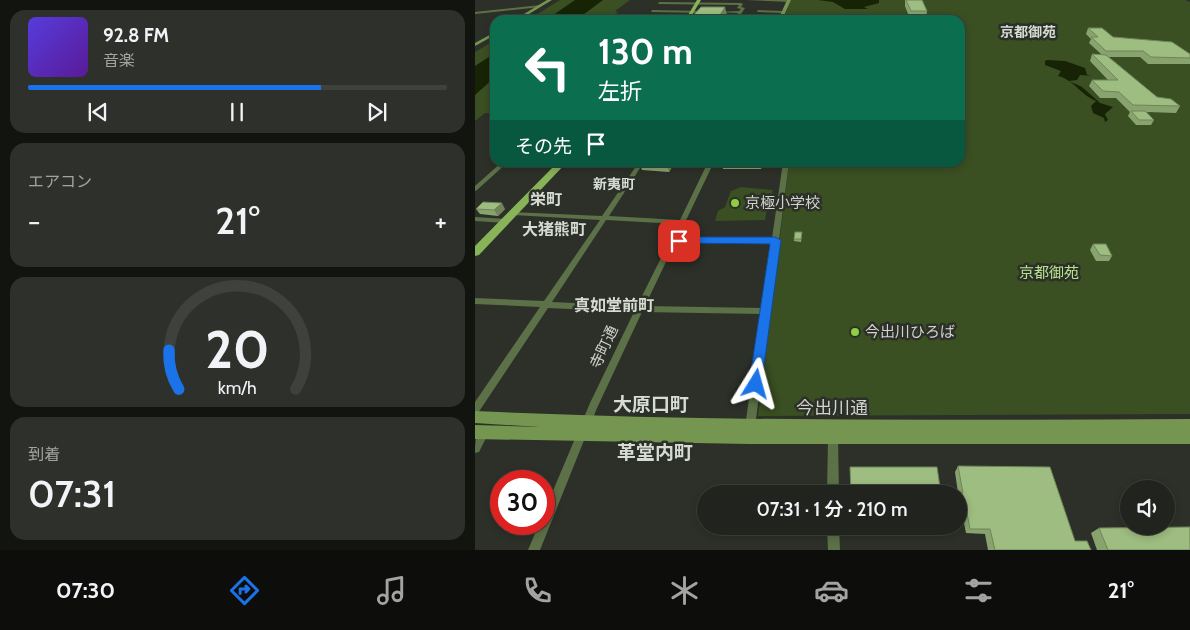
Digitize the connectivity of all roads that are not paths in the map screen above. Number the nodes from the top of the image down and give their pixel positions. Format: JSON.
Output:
{"nodes":[{"id":1,"x":550,"y":0,"type":"edge"},
{"id":2,"x":556,"y":0,"type":"edge"},
{"id":3,"x":747,"y":0,"type":"edge"},
{"id":4,"x":761,"y":0,"type":"edge"},
{"id":5,"x":789,"y":0,"type":"edge"},
{"id":6,"x":660,"y":2,"type":"edge"},
{"id":7,"x":698,"y":2,"type":"edge"},
{"id":8,"x":540,"y":6,"type":"junction"},
{"id":9,"x":475,"y":12,"type":"edge"},
{"id":10,"x":694,"y":12,"type":"junction"},
{"id":11,"x":740,"y":12,"type":"junction"},
{"id":12,"x":783,"y":12,"type":"junction"},
{"id":13,"x":525,"y":15,"type":"edge"},
{"id":14,"x":531,"y":15,"type":"edge"},
{"id":15,"x":691,"y":15,"type":"edge"},
{"id":16,"x":738,"y":15,"type":"edge"},
{"id":17,"x":782,"y":15,"type":"edge"},
{"id":18,"x":490,"y":36,"type":"edge"},
{"id":19,"x":490,"y":40,"type":"edge"},
{"id":20,"x":475,"y":44,"type":"edge"},
{"id":21,"x":475,"y":49,"type":"edge"},
{"id":22,"x":499,"y":167,"type":"edge"},
{"id":23,"x":558,"y":167,"type":"edge"},
{"id":24,"x":639,"y":167,"type":"edge"},
{"id":25,"x":709,"y":167,"type":"edge"},
{"id":26,"x":785,"y":167,"type":"edge"},
{"id":27,"x":475,"y":189,"type":"edge"},
{"id":28,"x":513,"y":213,"type":"junction"},
{"id":29,"x":604,"y":218,"type":"junction"},
{"id":30,"x":475,"y":219,"type":"edge"},
{"id":31,"x":505,"y":221,"type":"junction"},
{"id":32,"x":683,"y":222,"type":"junction"},
{"id":33,"x":775,"y":240,"type":"junction"},
{"id":34,"x":675,"y":241,"type":"junction"},
{"id":35,"x":475,"y":252,"type":"edge"},
{"id":36,"x":475,"y":301,"type":"edge"},
{"id":37,"x":546,"y":305,"type":"junction"},
{"id":38,"x":641,"y":309,"type":"junction"},
{"id":39,"x":766,"y":311,"type":"junction"},
{"id":40,"x":475,"y":410,"type":"edge"},
{"id":41,"x":475,"y":417,"type":"edge"},
{"id":42,"x":1190,"y":426,"type":"edge"},
{"id":43,"x":751,"y":427,"type":"junction"},
{"id":44,"x":584,"y":429,"type":"junction"},
{"id":45,"x":479,"y":432,"type":"edge"},
{"id":46,"x":1190,"y":436,"type":"edge"},
{"id":47,"x":833,"y":438,"type":"junction"},
{"id":48,"x":475,"y":448,"type":"edge"},
{"id":49,"x":833,"y":485,"type":"edge"},
{"id":50,"x":833,"y":535,"type":"edge"},
{"id":51,"x":534,"y":550,"type":"edge"},
{"id":52,"x":833,"y":550,"type":"edge"}],
"edges":[{"from":1,"to":8,"type":"main road"},
{"from":2,"to":14,"type":"main road"},
{"from":3,"to":4,"type":"street"},
{"from":4,"to":5,"type":"street"},
{"from":4,"to":12,"type":"street"},
{"from":5,"to":12,"type":"main road"},
{"from":6,"to":7,"type":"street"},
{"from":6,"to":10,"type":"street"},
{"from":7,"to":10,"type":"main road"},
{"from":7,"to":11,"type":"street"},
{"from":8,"to":9,"type":"street"},
{"from":8,"to":13,"type":"main road"},
{"from":10,"to":11,"type":"street"},
{"from":10,"to":15,"type":"main road"},
{"from":11,"to":16,"type":"street"},
{"from":12,"to":17,"type":"main road"},
{"from":18,"to":20,"type":"main road"},
{"from":19,"to":21,"type":"main road"},
{"from":22,"to":27,"type":"street"},
{"from":23,"to":28,"type":"main road"},
{"from":24,"to":29,"type":"street"},
{"from":25,"to":32,"type":"street","name":"寺町通"},
{"from":26,"to":33,"type":"street"},
{"from":28,"to":29,"type":"street"},
{"from":28,"to":31,"type":"main road"},
{"from":29,"to":32,"type":"street"},
{"from":29,"to":37,"type":"street"},
{"from":30,"to":31,"type":"street"},
{"from":31,"to":35,"type":"main road"},
{"from":32,"to":34,"type":"street","name":"寺町通"},
{"from":33,"to":34,"type":"street"},
{"from":33,"to":39,"type":"street"},
{"from":34,"to":38,"type":"street","name":"寺町通"},
{"from":36,"to":37,"type":"street"},
{"from":37,"to":38,"type":"street"},
{"from":37,"to":40,"type":"street"},
{"from":38,"to":39,"type":"street"},
{"from":38,"to":44,"type":"street","name":"寺町通"},
{"from":39,"to":43,"type":"street"},
{"from":41,"to":44,"type":"main road","name":"今出川通"},
{"from":42,"to":43,"type":"main road","name":"今出川通"},
{"from":43,"to":44,"type":"main road","name":"今出川通"},
{"from":44,"to":45,"type":"main road","name":"今出川通"},
{"from":44,"to":47,"type":"main road","name":"今出川通"},
{"from":44,"to":51,"type":"street","name":"寺町通"},
{"from":45,"to":48,"type":"street"},
{"from":46,"to":47,"type":"main road","name":"今出川通"},
{"from":47,"to":49,"type":"street"},
{"from":50,"to":52,"type":"street"}]}
